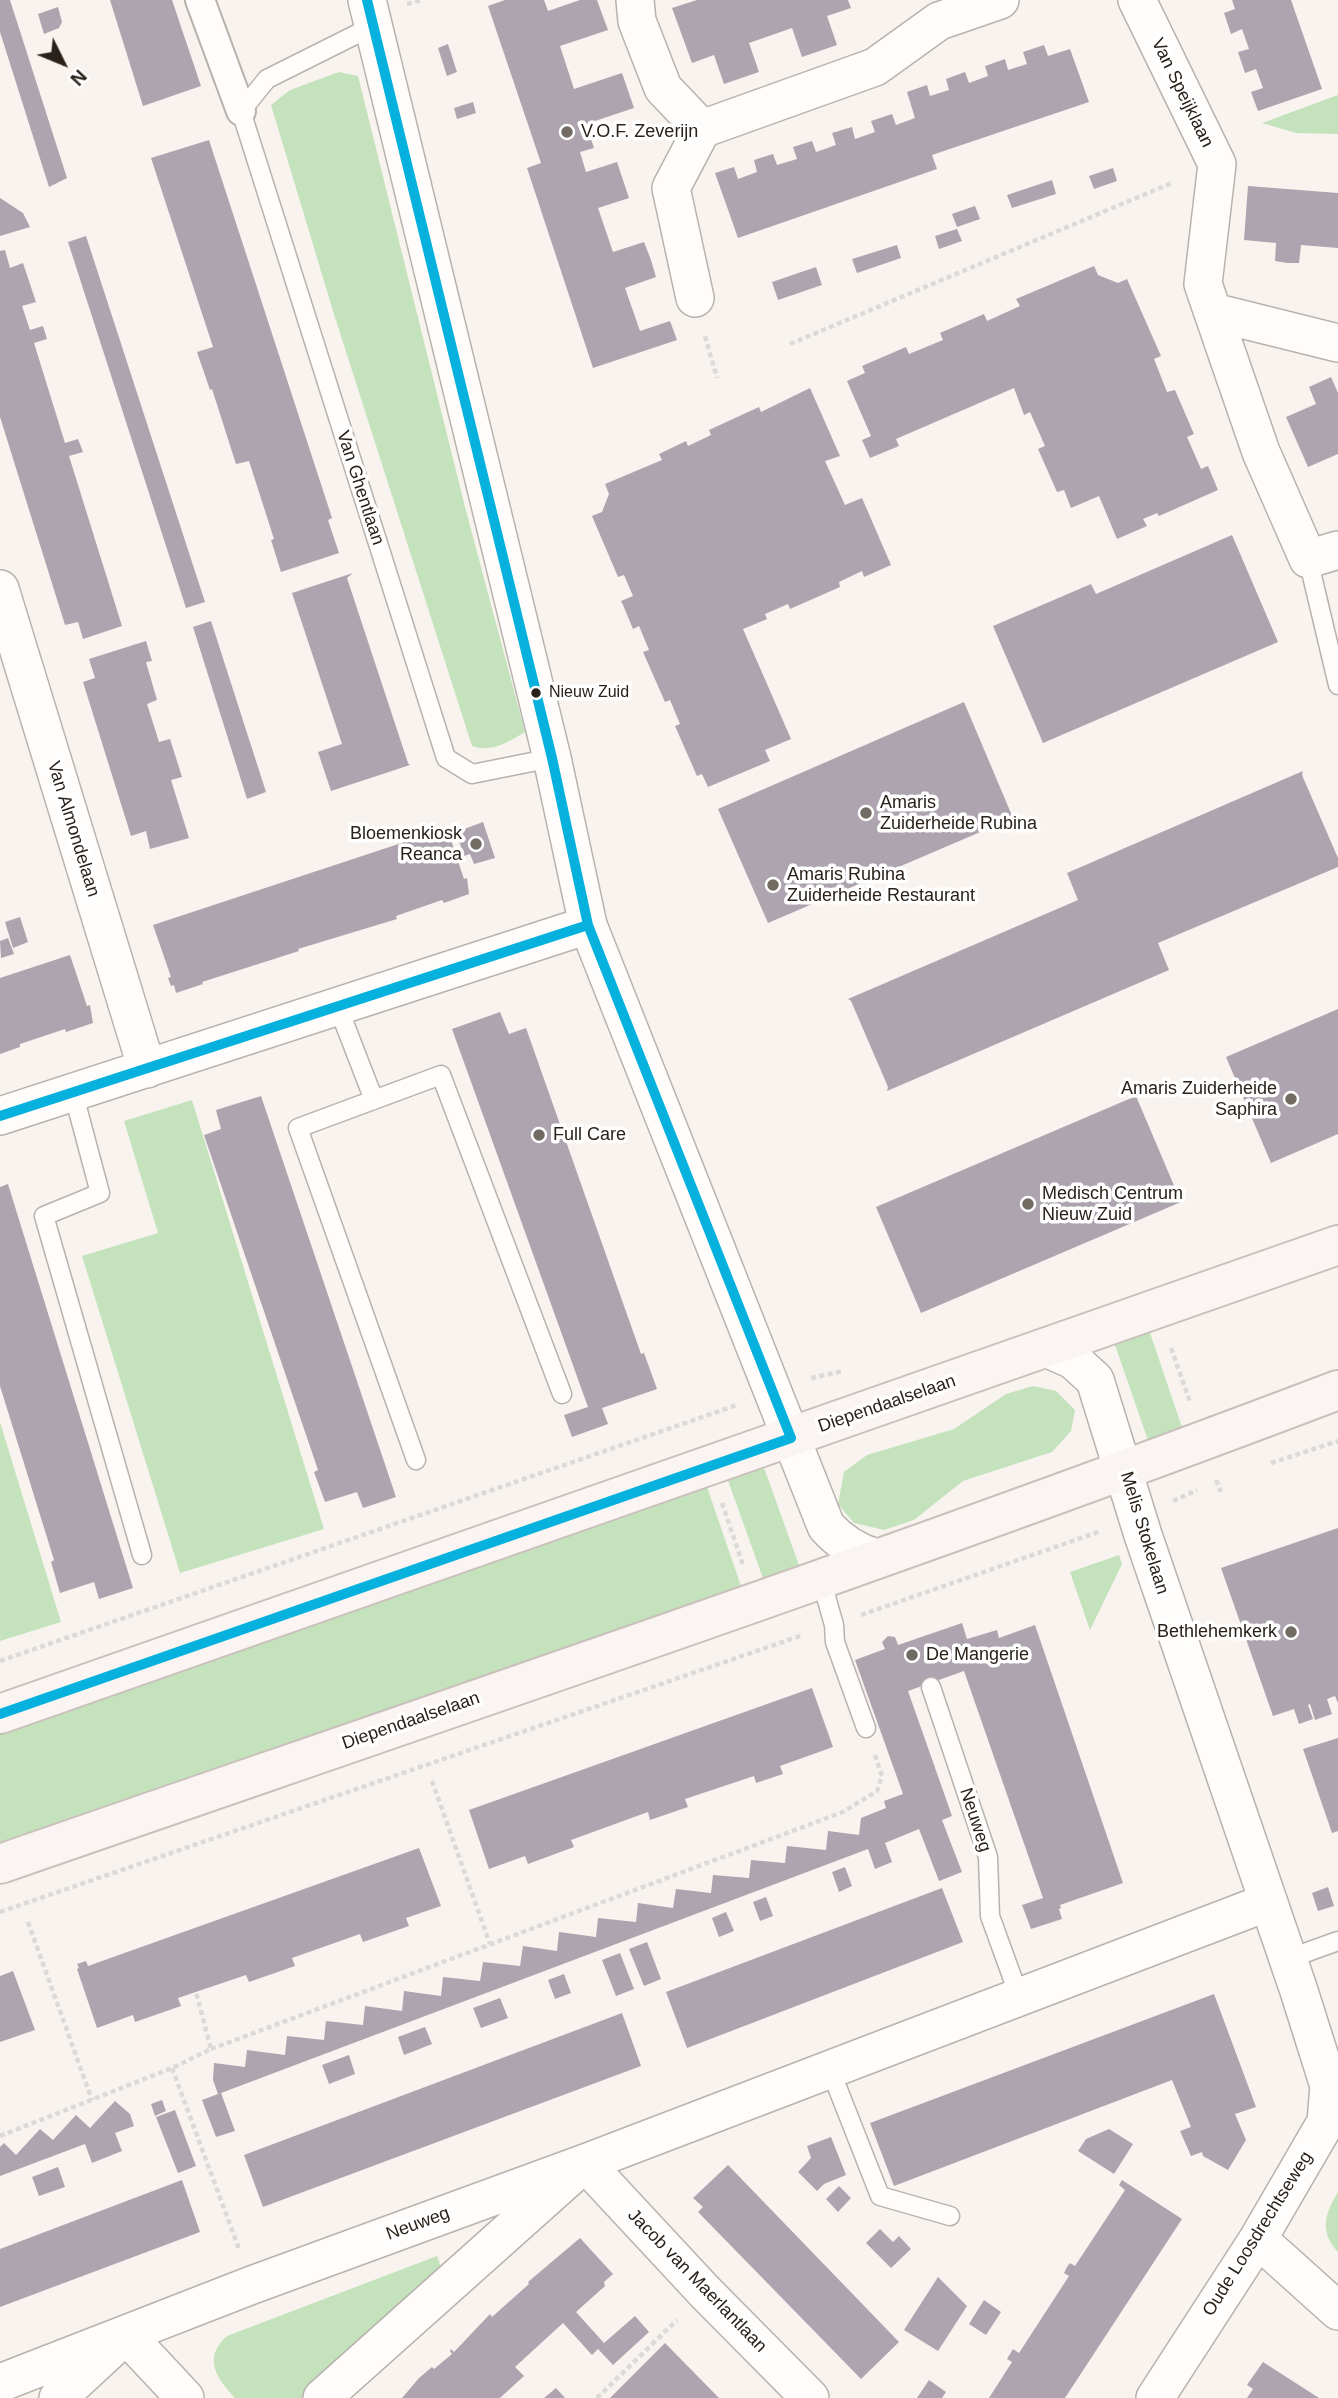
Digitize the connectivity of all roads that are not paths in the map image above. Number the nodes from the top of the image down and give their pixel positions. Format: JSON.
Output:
{"nodes":[{"id":1,"x":200,"y":0,"type":"edge"},
{"id":2,"x":635,"y":0,"type":"edge"},
{"id":3,"x":1000,"y":0,"type":"edge"},
{"id":4,"x":1137,"y":0,"type":"edge"},
{"id":5,"x":370,"y":13,"type":"edge"},
{"id":6,"x":241,"y":111,"type":"junction"},
{"id":7,"x":702,"y":129,"type":"junction"},
{"id":8,"x":695,"y":298,"type":"dead end"},
{"id":9,"x":1213,"y":312,"type":"junction"},
{"id":10,"x":1338,"y":343,"type":"edge"},
{"id":11,"x":1323,"y":555,"type":"edge"},
{"id":12,"x":0,"y":589,"type":"edge"},
{"id":13,"x":1338,"y":685,"type":"edge"},
{"id":14,"x":552,"y":758,"type":"junction"},
{"id":15,"x":588,"y":925,"type":"junction"},
{"id":16,"x":338,"y":1007,"type":"junction"},
{"id":17,"x":147,"y":1069,"type":"junction"},
{"id":18,"x":73,"y":1092,"type":"junction"},
{"id":19,"x":373,"y":1100,"type":"junction"},
{"id":20,"x":0,"y":1116,"type":"edge"},
{"id":21,"x":1338,"y":1245,"type":"edge"},
{"id":22,"x":1046,"y":1348,"type":"junction"},
{"id":23,"x":1338,"y":1390,"type":"edge"},
{"id":24,"x":562,"y":1394,"type":"dead end"},
{"id":25,"x":791,"y":1438,"type":"junction"},
{"id":26,"x":416,"y":1460,"type":"dead end"},
{"id":27,"x":1125,"y":1471,"type":"junction"},
{"id":28,"x":142,"y":1555,"type":"dead end"},
{"id":29,"x":876,"y":1558,"type":"junction"},
{"id":30,"x":821,"y":1579,"type":"junction"},
{"id":31,"x":931,"y":1687,"type":"dead end"},
{"id":32,"x":0,"y":1714,"type":"edge"},
{"id":33,"x":866,"y":1728,"type":"road end"},
{"id":34,"x":0,"y":1864,"type":"edge"},
{"id":35,"x":1268,"y":1902,"type":"junction"},
{"id":36,"x":1338,"y":1941,"type":"edge"},
{"id":37,"x":1288,"y":1959,"type":"junction"},
{"id":38,"x":1019,"y":1996,"type":"junction"},
{"id":39,"x":830,"y":2069,"type":"junction"},
{"id":40,"x":585,"y":2163,"type":"junction"},
{"id":41,"x":950,"y":2216,"type":"dead end"},
{"id":42,"x":1258,"y":2239,"type":"junction"},
{"id":43,"x":1338,"y":2311,"type":"edge"},
{"id":44,"x":126,"y":2335,"type":"junction"},
{"id":45,"x":0,"y":2383,"type":"edge"},
{"id":46,"x":58,"y":2398,"type":"edge"},
{"id":47,"x":185,"y":2398,"type":"edge"},
{"id":48,"x":322,"y":2398,"type":"edge"},
{"id":49,"x":810,"y":2398,"type":"edge"},
{"id":50,"x":1155,"y":2398,"type":"edge"}],
"edges":[{"from":1,"to":6,"type":"street","name":"Van Ghentlaan"},
{"from":2,"to":7,"type":"street"},
{"from":3,"to":7,"type":"street"},
{"from":4,"to":9,"type":"street","name":"Van Speijklaan"},
{"from":5,"to":6,"type":"lane"},
{"from":5,"to":14,"type":"street"},
{"from":6,"to":14,"type":"lane","name":"Van Ghentlaan"},
{"from":7,"to":8,"type":"street"},
{"from":9,"to":10,"type":"street"},
{"from":9,"to":11,"type":"street","name":"Van Speijklaan"},
{"from":11,"to":13,"type":"lane","name":"Van Speijklaan"},
{"from":12,"to":17,"type":"street","name":"Van Almondelaan"},
{"from":14,"to":15,"type":"street"},
{"from":15,"to":16,"type":"street"},
{"from":15,"to":25,"type":"street"},
{"from":16,"to":17,"type":"street"},
{"from":16,"to":19,"type":"lane"},
{"from":17,"to":18,"type":"street"},
{"from":18,"to":20,"type":"street"},
{"from":18,"to":28,"type":"lane"},
{"from":19,"to":24,"type":"lane"},
{"from":19,"to":26,"type":"lane"},
{"from":21,"to":22,"type":"main road","name":"Diependaalselaan"},
{"from":22,"to":25,"type":"main road","name":"Diependaalselaan"},
{"from":22,"to":27,"type":"street","name":"Melis Stokelaan"},
{"from":23,"to":27,"type":"main road","name":"Diependaalselaan"},
{"from":25,"to":29,"type":"street"},
{"from":25,"to":32,"type":"main road","name":"Diependaalselaan"},
{"from":27,"to":29,"type":"main road","name":"Diependaalselaan"},
{"from":27,"to":35,"type":"street","name":"Melis Stokelaan"},
{"from":29,"to":30,"type":"main road","name":"Diependaalselaan"},
{"from":30,"to":33,"type":"lane"},
{"from":30,"to":34,"type":"main road","name":"Diependaalselaan"},
{"from":31,"to":38,"type":"lane","name":"Neuweg"},
{"from":35,"to":37,"type":"street","name":"Oude Loosdrechtseweg"},
{"from":35,"to":38,"type":"street","name":"Neuweg"},
{"from":36,"to":37,"type":"lane"},
{"from":37,"to":42,"type":"street","name":"Oude Loosdrechtseweg"},
{"from":38,"to":39,"type":"street","name":"Neuweg"},
{"from":39,"to":40,"type":"street","name":"Neuweg"},
{"from":39,"to":41,"type":"lane"},
{"from":40,"to":44,"type":"street","name":"Neuweg"},
{"from":40,"to":48,"type":"street","name":"Neuweg"},
{"from":40,"to":49,"type":"street","name":"Jacob van Maerlantlaan"},
{"from":42,"to":43,"type":"street"},
{"from":42,"to":50,"type":"street","name":"Oude Loosdrechtseweg"},
{"from":44,"to":45,"type":"street","name":"Neuweg"},
{"from":44,"to":46,"type":"street","name":"Neuweg"},
{"from":44,"to":47,"type":"street"}]}
